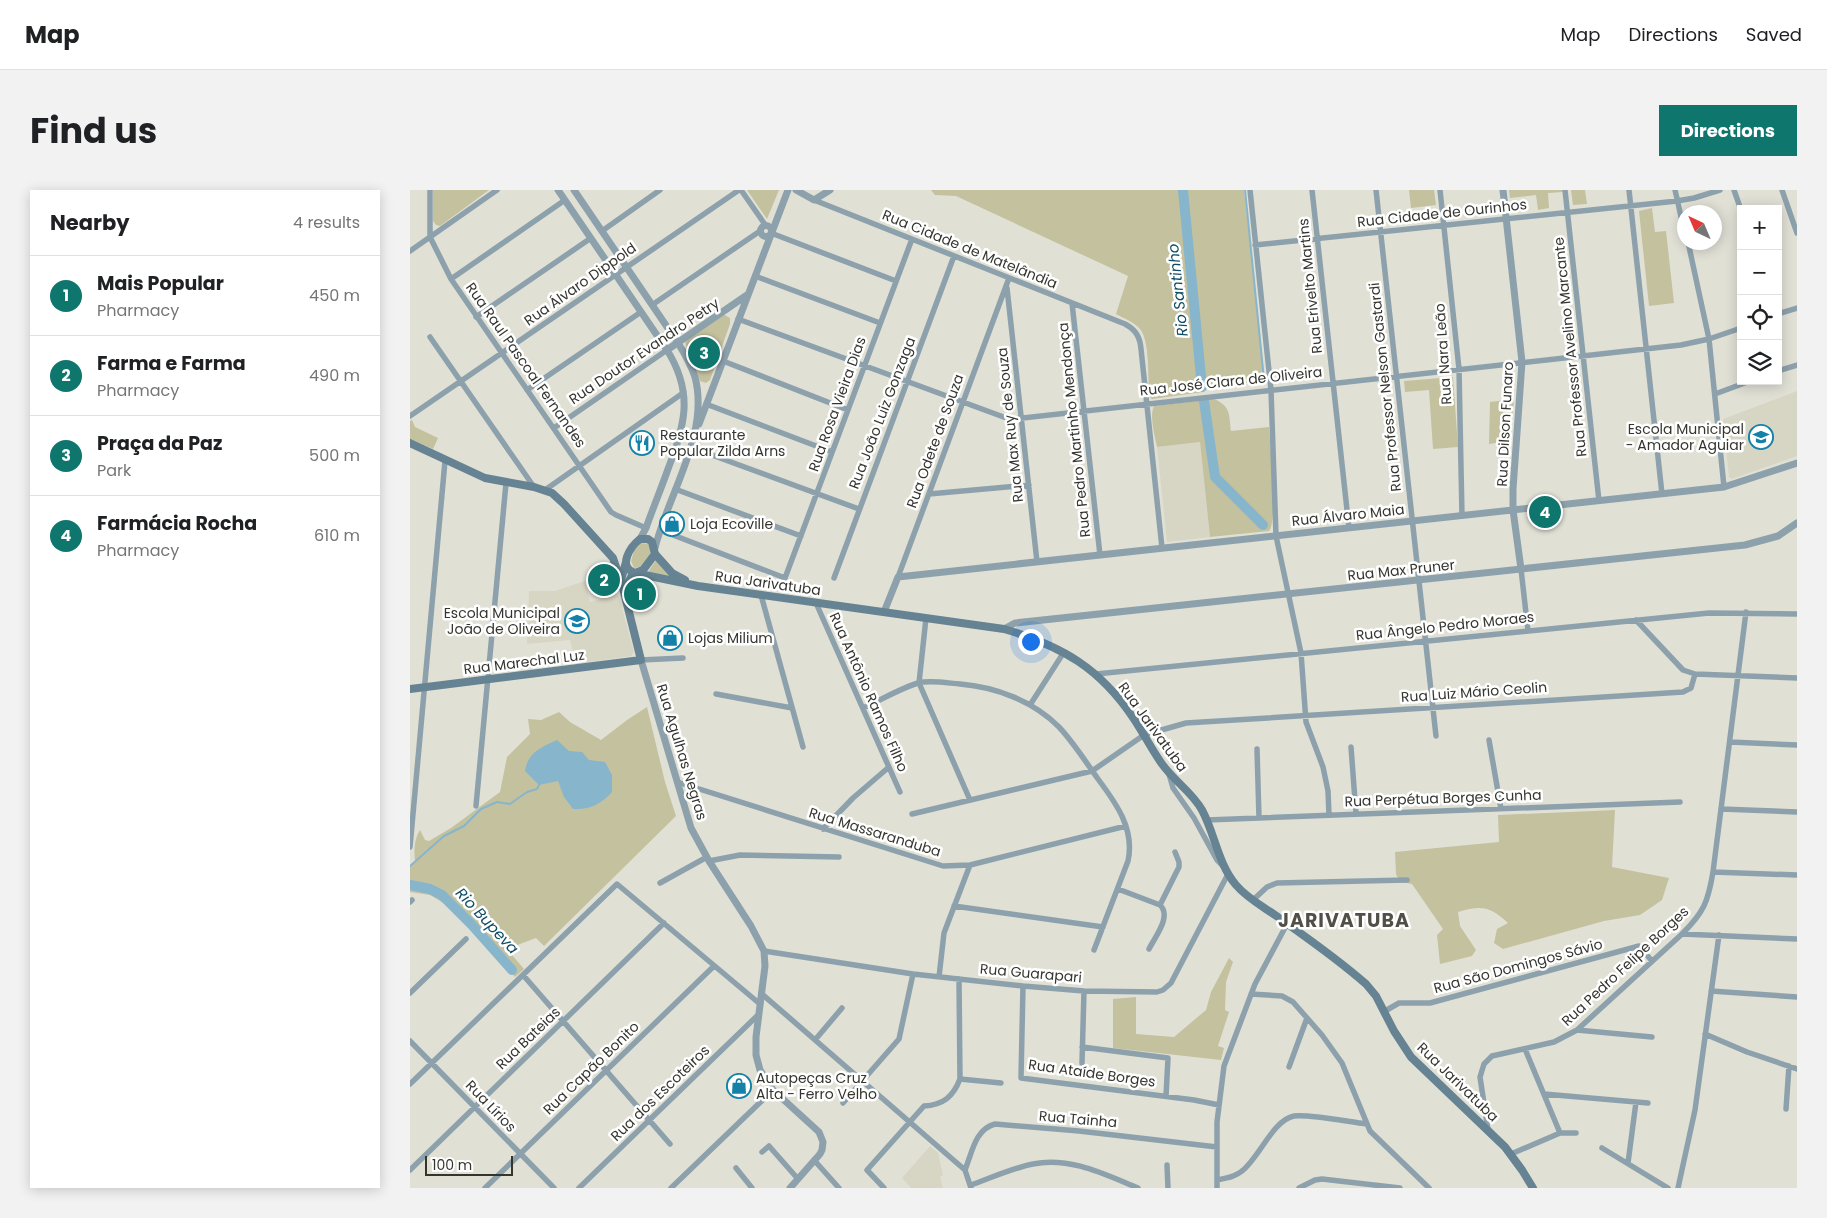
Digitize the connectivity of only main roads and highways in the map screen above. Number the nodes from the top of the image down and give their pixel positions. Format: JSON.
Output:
{"nodes":[{"id":1,"x":410,"y":444,"type":"edge"},
{"id":2,"x":655,"y":551,"type":"junction"},
{"id":3,"x":627,"y":557,"type":"junction"},
{"id":4,"x":614,"y":561,"type":"junction"},
{"id":5,"x":630,"y":571,"type":"junction"},
{"id":6,"x":621,"y":580,"type":"junction"},
{"id":7,"x":698,"y":586,"type":"junction"},
{"id":8,"x":625,"y":598,"type":"junction"},
{"id":9,"x":641,"y":660,"type":"joint"},
{"id":10,"x":410,"y":689,"type":"edge"},
{"id":11,"x":1533,"y":1188,"type":"edge"}],
"edges":[{"from":1,"to":4,"type":"main road","name":"Rua Jarivatuba"},
{"from":2,"to":3,"type":"main road"},
{"from":2,"to":5,"type":"main road"},
{"from":2,"to":7,"type":"main road","name":"Rua Jarivatuba"},
{"from":3,"to":4,"type":"main road"},
{"from":3,"to":5,"type":"main road","name":"Rua Agulhas Negras"},
{"from":4,"to":5,"type":"main road","name":"Rua Jarivatuba"},
{"from":4,"to":6,"type":"main road","name":"Rua Agulhas Negras"},
{"from":5,"to":6,"type":"main road","name":"Rua Agulhas Negras"},
{"from":5,"to":7,"type":"main road","name":"Rua Jarivatuba"},
{"from":5,"to":8,"type":"main road","name":"Rua Agulhas Negras"},
{"from":6,"to":8,"type":"main road","name":"Rua Agulhas Negras"},
{"from":7,"to":11,"type":"main road","name":"Rua Jarivatuba"},
{"from":8,"to":9,"type":"main road","name":"Rua Agulhas Negras"},
{"from":9,"to":10,"type":"main road","name":"Rua Marechal Luz"}]}
